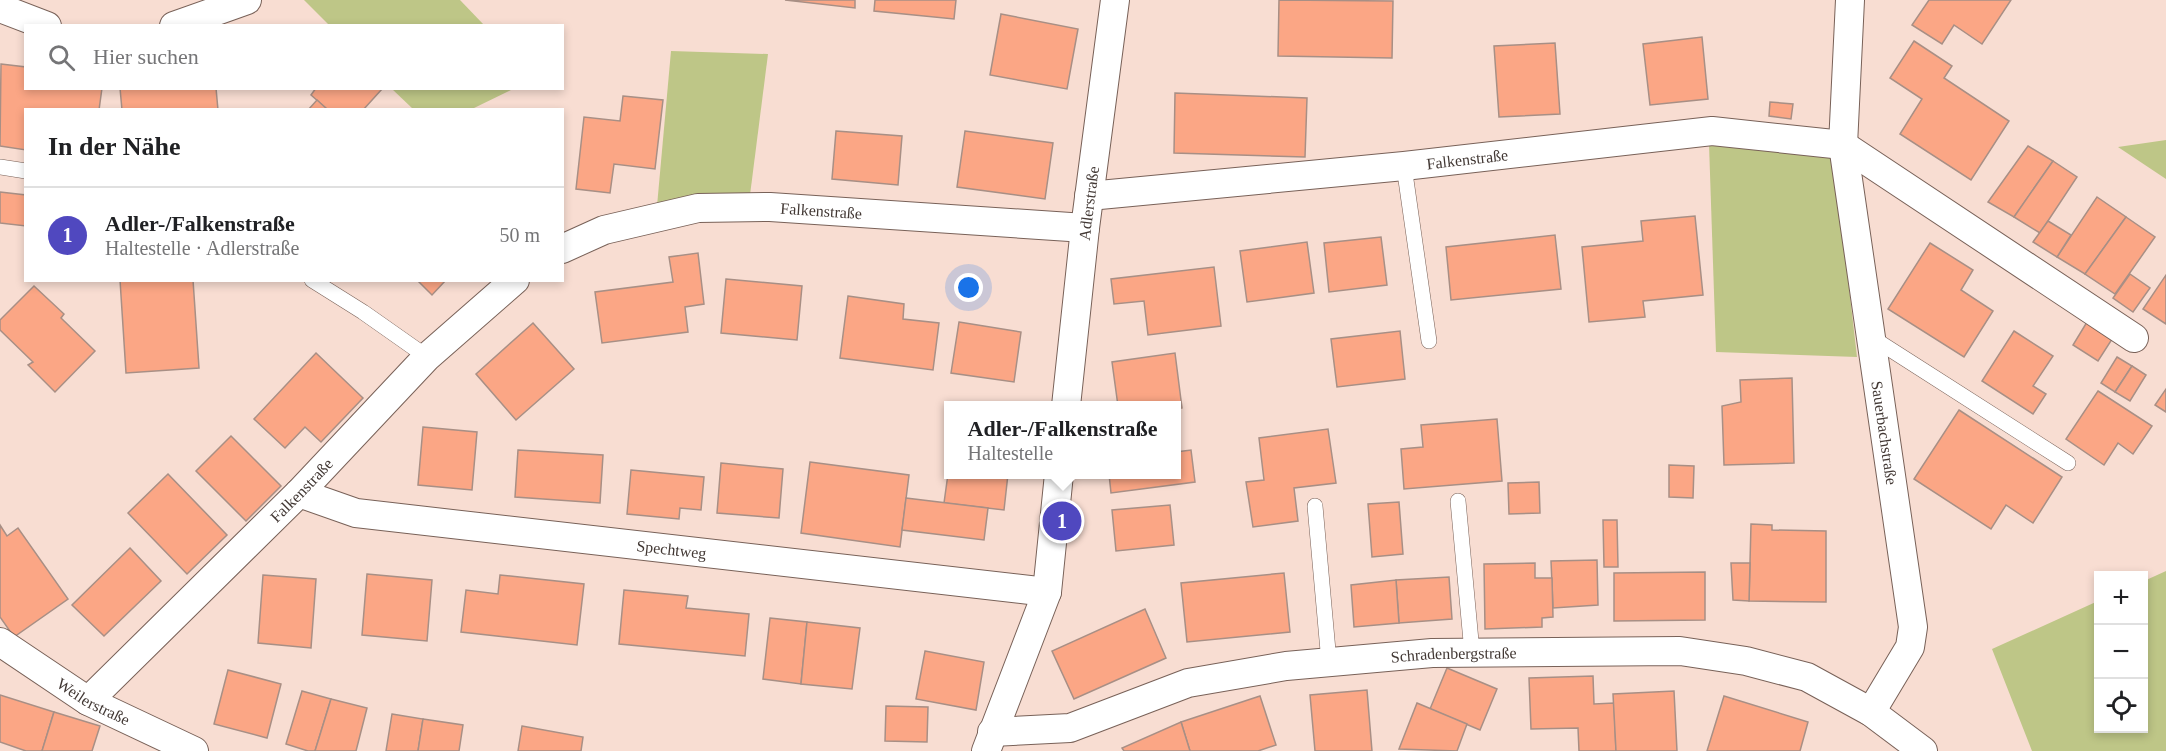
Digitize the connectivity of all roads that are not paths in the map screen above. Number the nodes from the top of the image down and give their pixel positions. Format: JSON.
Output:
{"nodes":[{"id":1,"x":247,"y":0,"type":"edge"},
{"id":2,"x":1115,"y":0,"type":"edge"},
{"id":3,"x":1850,"y":0,"type":"edge"},
{"id":4,"x":0,"y":8,"type":"edge"},
{"id":5,"x":42,"y":24,"type":"edge"},
{"id":6,"x":180,"y":24,"type":"edge"},
{"id":7,"x":1843,"y":146,"type":"junction"},
{"id":8,"x":1404,"y":166,"type":"junction"},
{"id":9,"x":0,"y":167,"type":"edge"},
{"id":10,"x":24,"y":171,"type":"edge"},
{"id":11,"x":1089,"y":196,"type":"junction"},
{"id":12,"x":1085,"y":228,"type":"junction"},
{"id":13,"x":564,"y":248,"type":"edge"},
{"id":14,"x":315,"y":282,"type":"edge"},
{"id":15,"x":513,"y":282,"type":"edge"},
{"id":16,"x":1870,"y":337,"type":"junction"},
{"id":17,"x":2134,"y":338,"type":"dead end"},
{"id":18,"x":1429,"y":341,"type":"dead end"},
{"id":19,"x":427,"y":357,"type":"junction"},
{"id":20,"x":1066,"y":401,"type":"edge"},
{"id":21,"x":2068,"y":463,"type":"dead end"},
{"id":22,"x":1058,"y":479,"type":"edge"},
{"id":23,"x":299,"y":493,"type":"junction"},
{"id":24,"x":1458,"y":501,"type":"dead end"},
{"id":25,"x":1315,"y":506,"type":"dead end"},
{"id":26,"x":1047,"y":592,"type":"junction"},
{"id":27,"x":0,"y":642,"type":"edge"},
{"id":28,"x":1472,"y":652,"type":"junction"},
{"id":29,"x":1329,"y":662,"type":"junction"},
{"id":30,"x":88,"y":701,"type":"junction"},
{"id":31,"x":1871,"y":712,"type":"junction"},
{"id":32,"x":989,"y":741,"type":"edge"},
{"id":33,"x":194,"y":751,"type":"edge"},
{"id":34,"x":1923,"y":751,"type":"edge"}],
"edges":[{"from":1,"to":6,"type":"street"},
{"from":2,"to":11,"type":"street","name":"Adlerstraße"},
{"from":3,"to":7,"type":"street","name":"Sauerbachstraße"},
{"from":4,"to":5,"type":"street"},
{"from":7,"to":8,"type":"street","name":"Falkenstraße"},
{"from":7,"to":16,"type":"street","name":"Sauerbachstraße"},
{"from":7,"to":17,"type":"street"},
{"from":8,"to":11,"type":"street","name":"Falkenstraße"},
{"from":8,"to":18,"type":"lane"},
{"from":9,"to":10,"type":"lane"},
{"from":11,"to":12,"type":"street","name":"Adlerstraße"},
{"from":12,"to":13,"type":"street","name":"Falkenstraße"},
{"from":12,"to":20,"type":"street","name":"Adlerstraße"},
{"from":14,"to":19,"type":"lane"},
{"from":15,"to":19,"type":"street","name":"Falkenstraße"},
{"from":16,"to":21,"type":"lane"},
{"from":16,"to":31,"type":"street","name":"Sauerbachstraße"},
{"from":19,"to":23,"type":"street","name":"Falkenstraße"},
{"from":22,"to":26,"type":"street"},
{"from":23,"to":26,"type":"street","name":"Spechtweg"},
{"from":23,"to":30,"type":"street","name":"Falkenstraße"},
{"from":24,"to":28,"type":"lane"},
{"from":25,"to":29,"type":"lane"},
{"from":26,"to":32,"type":"street"},
{"from":27,"to":30,"type":"street","name":"Weilerstraße"},
{"from":28,"to":29,"type":"street","name":"Schradenbergstraße"},
{"from":28,"to":31,"type":"street","name":"Schradenbergstraße"},
{"from":29,"to":32,"type":"street","name":"Schradenbergstraße"},
{"from":30,"to":33,"type":"street","name":"Weilerstraße"},
{"from":31,"to":34,"type":"street","name":"Schradenbergstraße"}]}
